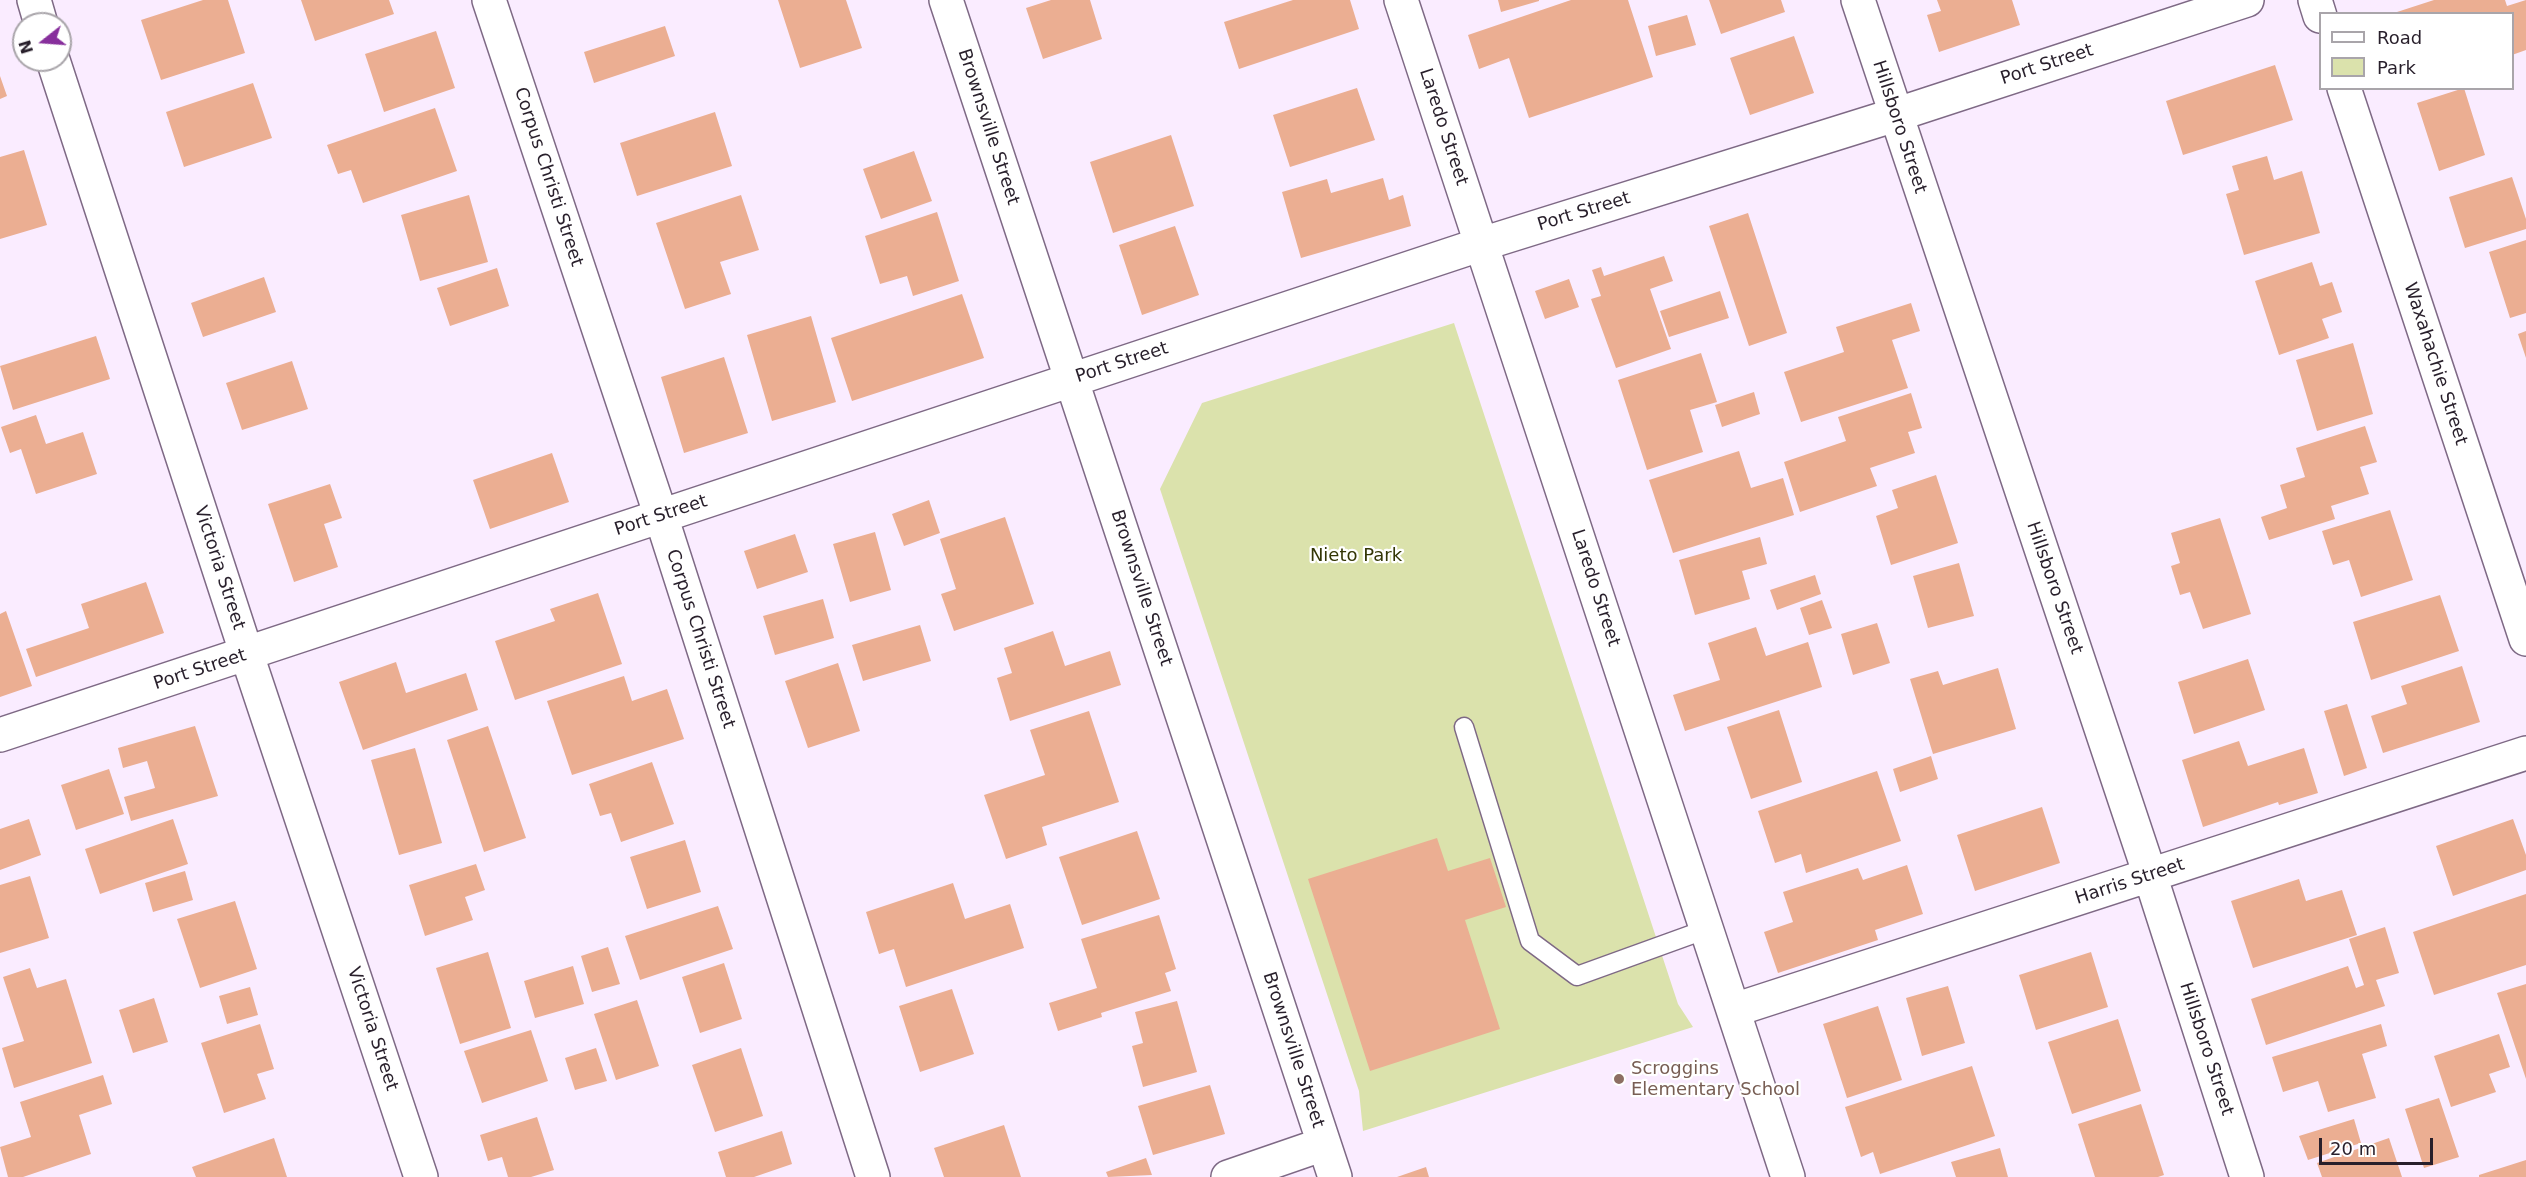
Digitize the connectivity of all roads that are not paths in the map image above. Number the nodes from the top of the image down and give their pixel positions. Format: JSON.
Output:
{"nodes":[{"id":1,"x":489,"y":0,"type":"edge"},
{"id":2,"x":946,"y":0,"type":"edge"},
{"id":3,"x":1401,"y":0,"type":"edge"},
{"id":4,"x":1858,"y":0,"type":"edge"},
{"id":5,"x":2247,"y":0,"type":"edge"},
{"id":6,"x":57,"y":72,"type":"edge"},
{"id":7,"x":2345,"y":90,"type":"edge"},
{"id":8,"x":1895,"y":115,"type":"junction"},
{"id":9,"x":1482,"y":244,"type":"junction"},
{"id":10,"x":1073,"y":380,"type":"junction"},
{"id":11,"x":661,"y":516,"type":"junction"},
{"id":12,"x":2526,"y":639,"type":"edge"},
{"id":13,"x":247,"y":655,"type":"junction"},
{"id":14,"x":1464,"y":727,"type":"dead end"},
{"id":15,"x":0,"y":735,"type":"edge"},
{"id":16,"x":2526,"y":753,"type":"edge"},
{"id":17,"x":2150,"y":875,"type":"junction"},
{"id":18,"x":1707,"y":929,"type":"junction"},
{"id":19,"x":1734,"y":1010,"type":"junction"},
{"id":20,"x":1324,"y":1144,"type":"junction"},
{"id":21,"x":421,"y":1177,"type":"edge"},
{"id":22,"x":873,"y":1177,"type":"edge"},
{"id":23,"x":1228,"y":1177,"type":"edge"},
{"id":24,"x":1335,"y":1177,"type":"edge"},
{"id":25,"x":1788,"y":1177,"type":"edge"},
{"id":26,"x":2247,"y":1177,"type":"edge"}],
"edges":[{"from":1,"to":11,"type":"street","name":"Corpus Christi Street"},
{"from":2,"to":10,"type":"street","name":"Brownsville Street"},
{"from":3,"to":9,"type":"street","name":"Laredo Street"},
{"from":4,"to":8,"type":"street","name":"Hillsboro Street"},
{"from":5,"to":8,"type":"street","name":"Port Street"},
{"from":6,"to":13,"type":"street","name":"Victoria Street"},
{"from":7,"to":12,"type":"street","name":"Waxahachie Street"},
{"from":8,"to":9,"type":"street","name":"Port Street"},
{"from":8,"to":17,"type":"street","name":"Hillsboro Street"},
{"from":9,"to":10,"type":"street","name":"Port Street"},
{"from":9,"to":18,"type":"street","name":"Laredo Street"},
{"from":10,"to":11,"type":"street","name":"Port Street"},
{"from":10,"to":20,"type":"street","name":"Brownsville Street"},
{"from":11,"to":13,"type":"street","name":"Port Street"},
{"from":11,"to":22,"type":"street","name":"Corpus Christi Street"},
{"from":13,"to":15,"type":"street","name":"Port Street"},
{"from":13,"to":21,"type":"street","name":"Victoria Street"},
{"from":14,"to":18,"type":"lane"},
{"from":16,"to":17,"type":"street","name":"Harris Street"},
{"from":17,"to":19,"type":"street","name":"Harris Street"},
{"from":17,"to":26,"type":"street","name":"Hillsboro Street"},
{"from":18,"to":19,"type":"street","name":"Laredo Street"},
{"from":19,"to":25,"type":"street","name":"Laredo Street"},
{"from":20,"to":23,"type":"street"},
{"from":20,"to":24,"type":"street","name":"Brownsville Street"}]}
